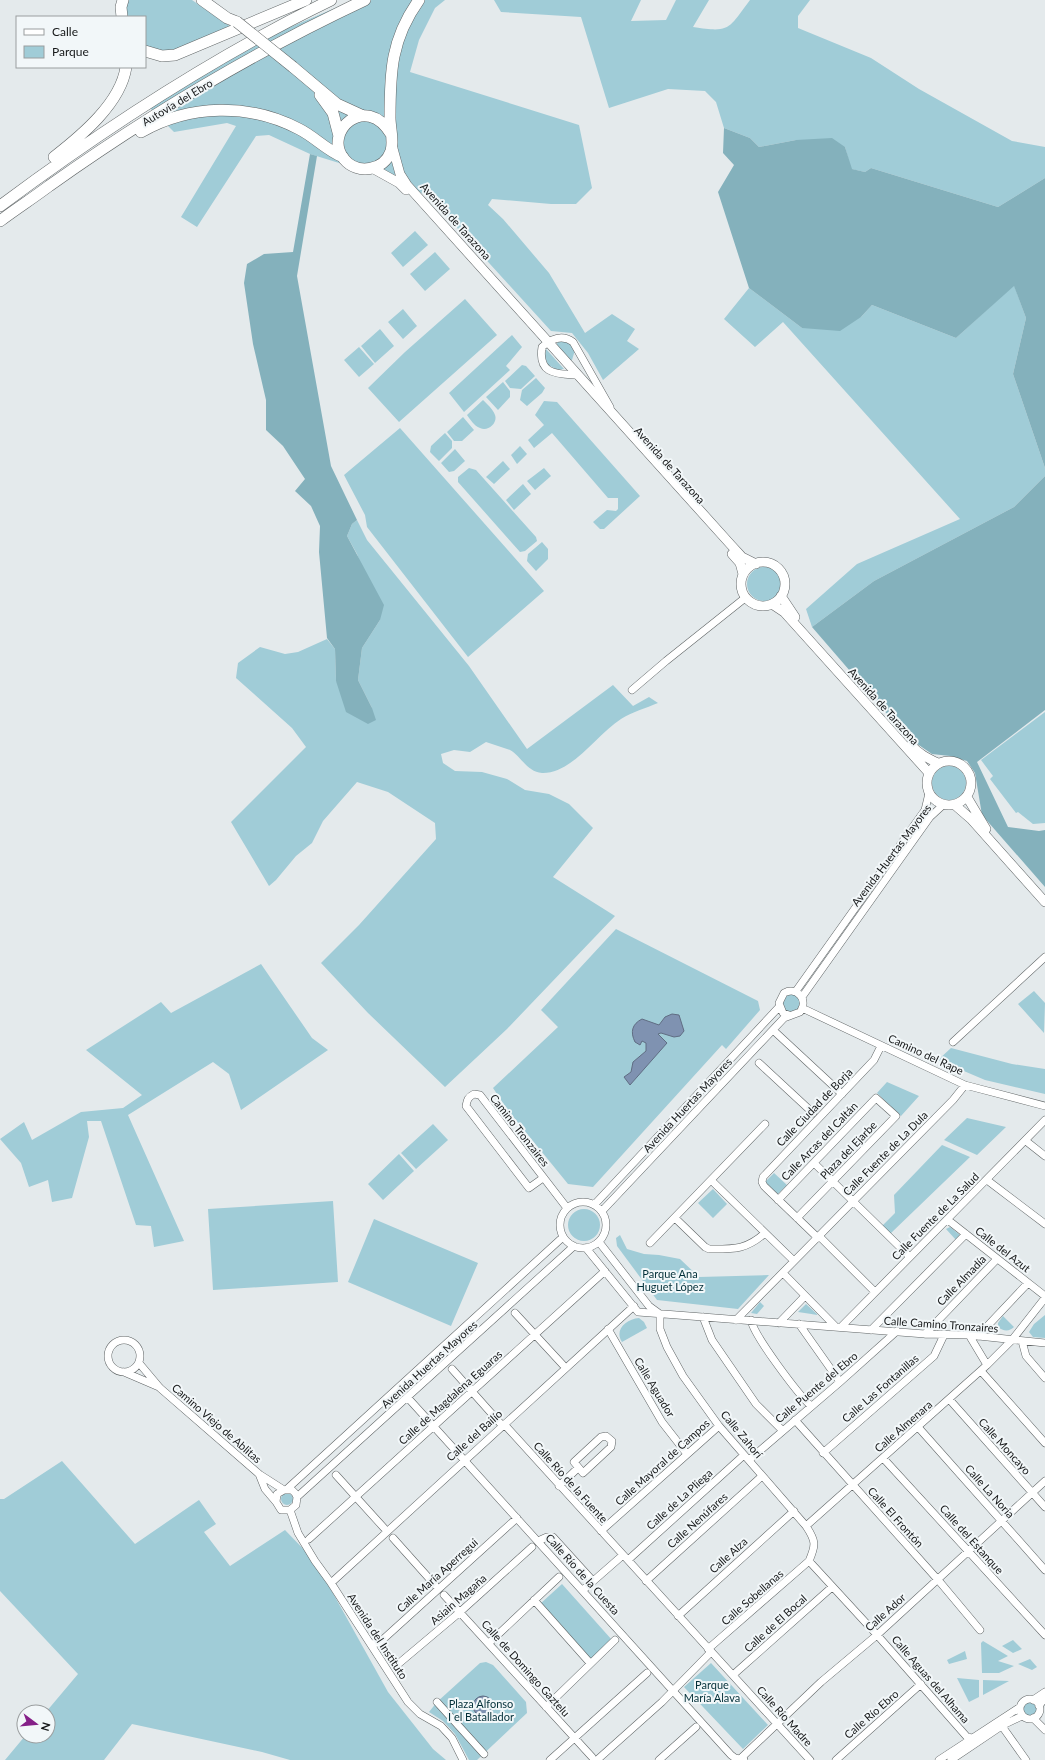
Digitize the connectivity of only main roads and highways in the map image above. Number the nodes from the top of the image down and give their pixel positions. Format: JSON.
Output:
{"nodes":[{"id":1,"x":115,"y":0,"type":"edge"},
{"id":2,"x":123,"y":0,"type":"edge"},
{"id":3,"x":202,"y":0,"type":"edge"},
{"id":4,"x":211,"y":0,"type":"edge"},
{"id":5,"x":306,"y":0,"type":"edge"},
{"id":6,"x":331,"y":0,"type":"edge"},
{"id":7,"x":364,"y":0,"type":"edge"},
{"id":8,"x":418,"y":0,"type":"edge"},
{"id":9,"x":116,"y":16,"type":"edge"},
{"id":10,"x":122,"y":16,"type":"edge"},
{"id":11,"x":237,"y":22,"type":"junction"},
{"id":12,"x":146,"y":51,"type":"edge"},
{"id":13,"x":126,"y":68,"type":"edge"},
{"id":14,"x":314,"y":87,"type":"junction"},
{"id":15,"x":361,"y":116,"type":"junction"},
{"id":16,"x":339,"y":136,"type":"junction"},
{"id":17,"x":391,"y":139,"type":"junction"},
{"id":18,"x":343,"y":157,"type":"junction"},
{"id":19,"x":372,"y":168,"type":"junction"},
{"id":20,"x":47,"y":188,"type":"junction"},
{"id":21,"x":0,"y":197,"type":"edge"},
{"id":22,"x":0,"y":206,"type":"edge"},
{"id":23,"x":0,"y":221,"type":"edge"},
{"id":24,"x":547,"y":342,"type":"junction"},
{"id":25,"x":756,"y":564,"type":"junction"},
{"id":26,"x":743,"y":574,"type":"junction"},
{"id":27,"x":781,"y":596,"type":"junction"},
{"id":28,"x":772,"y":604,"type":"junction"},
{"id":29,"x":938,"y":763,"type":"junction"},
{"id":30,"x":929,"y":773,"type":"junction"},
{"id":31,"x":968,"y":797,"type":"junction"},
{"id":32,"x":956,"y":806,"type":"junction"},
{"id":33,"x":1045,"y":893,"type":"edge"},
{"id":34,"x":1045,"y":902,"type":"edge"}],
"edges":[{"from":1,"to":9,"type":"highway"},
{"from":2,"to":10,"type":"highway"},
{"from":3,"to":11,"type":"highway"},
{"from":4,"to":11,"type":"highway"},
{"from":5,"to":12,"type":"highway"},
{"from":6,"to":22,"type":"highway","name":"Autovía del Ebro"},
{"from":7,"to":20,"type":"highway","name":"Autovía del Ebro"},
{"from":8,"to":17,"type":"highway"},
{"from":11,"to":14,"type":"highway","bridge":true},
{"from":13,"to":21,"type":"highway"},
{"from":14,"to":15,"type":"highway"},
{"from":14,"to":16,"type":"highway"},
{"from":15,"to":16,"type":"highway"},
{"from":15,"to":17,"type":"highway"},
{"from":16,"to":18,"type":"highway"},
{"from":17,"to":19,"type":"highway"},
{"from":17,"to":24,"type":"main road","name":"Avenida de Tarazona"},
{"from":18,"to":19,"type":"highway"},
{"from":18,"to":20,"type":"highway"},
{"from":19,"to":24,"type":"main road","name":"Avenida de Tarazona"},
{"from":20,"to":23,"type":"highway","name":"Autovía del Ebro"},
{"from":24,"to":25,"type":"main road","name":"Avenida de Tarazona"},
{"from":24,"to":26,"type":"main road","name":"Avenida de Tarazona"},
{"from":25,"to":26,"type":"main road"},
{"from":25,"to":27,"type":"main road"},
{"from":26,"to":28,"type":"main road"},
{"from":27,"to":28,"type":"main road"},
{"from":27,"to":29,"type":"main road","name":"Avenida de Tarazona"},
{"from":28,"to":30,"type":"main road","name":"Avenida de Tarazona"},
{"from":29,"to":30,"type":"main road"},
{"from":29,"to":31,"type":"main road"},
{"from":30,"to":32,"type":"main road"},
{"from":31,"to":32,"type":"main road"},
{"from":31,"to":33,"type":"main road"},
{"from":32,"to":34,"type":"main road"}]}
